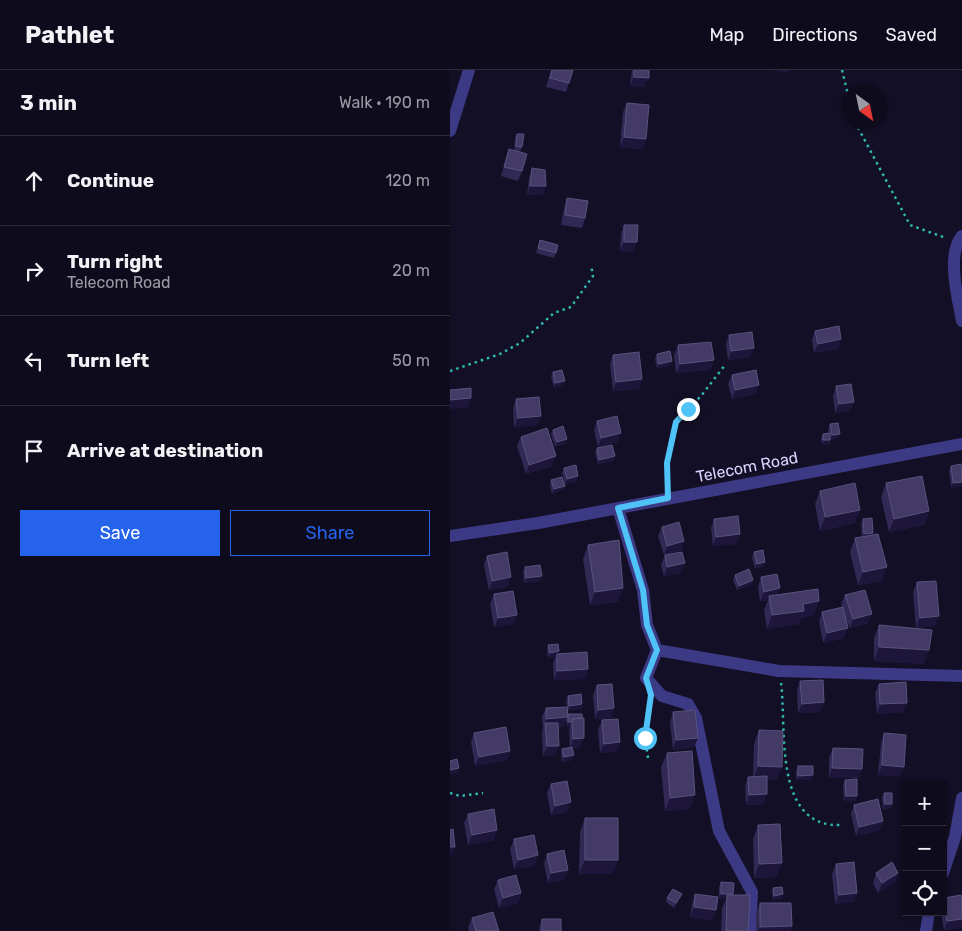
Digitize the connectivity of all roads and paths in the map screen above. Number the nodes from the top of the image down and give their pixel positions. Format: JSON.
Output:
{"nodes":[{"id":1,"x":469,"y":70,"type":"edge"},
{"id":2,"x":842,"y":70,"type":"edge"},
{"id":3,"x":846,"y":85,"type":"edge"},
{"id":4,"x":858,"y":130,"type":"edge"},
{"id":5,"x":450,"y":131,"type":"edge"},
{"id":6,"x":960,"y":239,"type":"edge"},
{"id":7,"x":591,"y":264,"type":"dead end"},
{"id":8,"x":962,"y":320,"type":"edge"},
{"id":9,"x":725,"y":365,"type":"dead end"},
{"id":10,"x":450,"y":371,"type":"edge"},
{"id":11,"x":962,"y":444,"type":"edge"},
{"id":12,"x":668,"y":498,"type":"junction"},
{"id":13,"x":618,"y":508,"type":"junction"},
{"id":14,"x":450,"y":536,"type":"edge"},
{"id":15,"x":657,"y":650,"type":"junction"},
{"id":16,"x":779,"y":671,"type":"junction"},
{"id":17,"x":962,"y":676,"type":"edge"},
{"id":18,"x":646,"y":678,"type":"junction"},
{"id":19,"x":648,"y":758,"type":"dead end"},
{"id":20,"x":482,"y":793,"type":"dead end"},
{"id":21,"x":450,"y":794,"type":"edge"},
{"id":22,"x":962,"y":798,"type":"edge"},
{"id":23,"x":842,"y":825,"type":"dead end"},
{"id":24,"x":944,"y":871,"type":"edge"},
{"id":25,"x":928,"y":916,"type":"edge"},
{"id":26,"x":750,"y":931,"type":"edge"},
{"id":27,"x":926,"y":931,"type":"edge"}],
"edges":[{"from":1,"to":5,"type":"street"},
{"from":2,"to":3,"type":"path"},
{"from":4,"to":6,"type":"path"},
{"from":6,"to":8,"type":"street"},
{"from":7,"to":10,"type":"path"},
{"from":9,"to":12,"type":"path"},
{"from":11,"to":12,"type":"street","name":"Telecom Road"},
{"from":12,"to":13,"type":"street","name":"Telecom Road"},
{"from":13,"to":14,"type":"street","name":"Telecom Road"},
{"from":13,"to":15,"type":"street"},
{"from":15,"to":16,"type":"street"},
{"from":15,"to":18,"type":"street"},
{"from":16,"to":17,"type":"street"},
{"from":16,"to":23,"type":"path"},
{"from":18,"to":19,"type":"path"},
{"from":18,"to":26,"type":"street"},
{"from":20,"to":21,"type":"path"},
{"from":22,"to":24,"type":"street"},
{"from":25,"to":27,"type":"street"}]}
